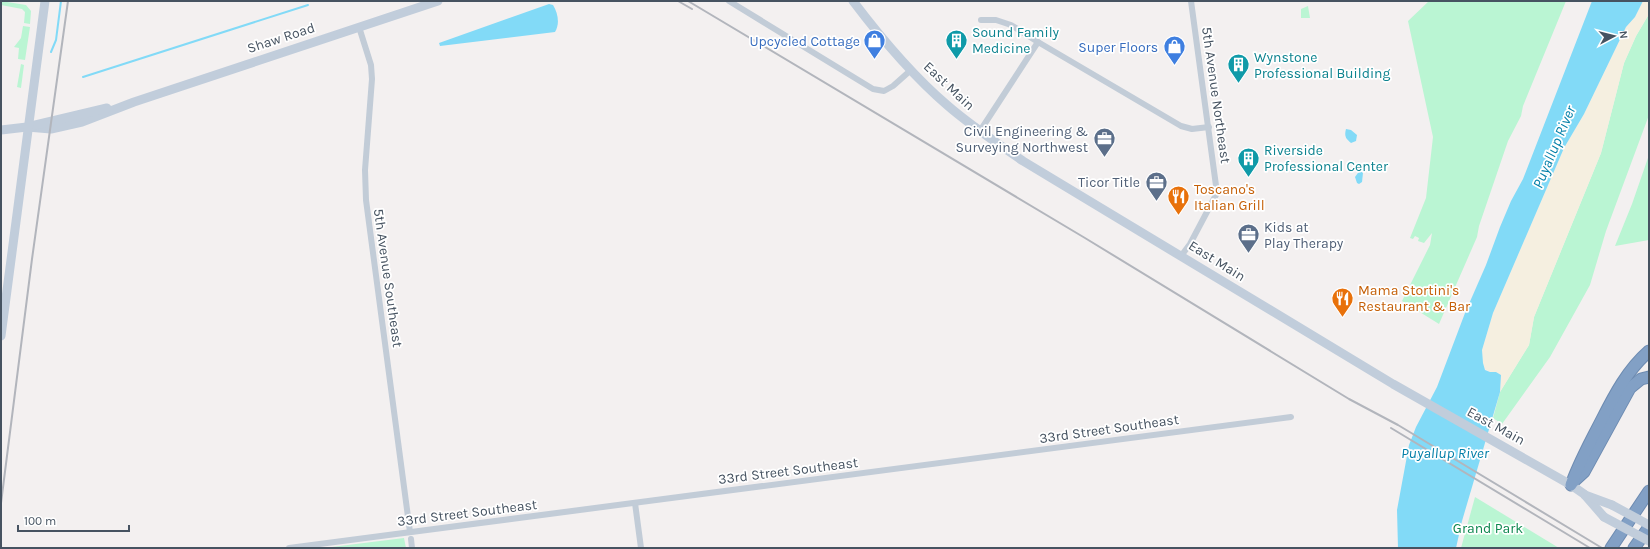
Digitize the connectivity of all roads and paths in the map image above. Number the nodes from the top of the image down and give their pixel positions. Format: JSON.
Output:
{"nodes":[{"id":1,"x":44,"y":1,"type":"edge"},
{"id":2,"x":438,"y":1,"type":"edge"},
{"id":3,"x":729,"y":1,"type":"edge"},
{"id":4,"x":853,"y":1,"type":"edge"},
{"id":5,"x":859,"y":1,"type":"edge"},
{"id":6,"x":1191,"y":1,"type":"edge"},
{"id":7,"x":981,"y":20,"type":"dead end"},
{"id":8,"x":359,"y":27,"type":"junction"},
{"id":9,"x":874,"y":28,"type":"junction"},
{"id":10,"x":1038,"y":42,"type":"junction"},
{"id":11,"x":911,"y":70,"type":"junction"},
{"id":12,"x":27,"y":126,"type":"junction"},
{"id":13,"x":1209,"y":127,"type":"junction"},
{"id":14,"x":1,"y":130,"type":"edge"},
{"id":15,"x":980,"y":131,"type":"junction"},
{"id":16,"x":1182,"y":256,"type":"junction"},
{"id":17,"x":1,"y":336,"type":"edge"},
{"id":18,"x":1649,"y":351,"type":"edge"},
{"id":19,"x":1649,"y":377,"type":"edge"},
{"id":20,"x":1291,"y":417,"type":"dead end"},
{"id":21,"x":1571,"y":485,"type":"junction"},
{"id":22,"x":1649,"y":490,"type":"edge"},
{"id":23,"x":1584,"y":494,"type":"junction"},
{"id":24,"x":635,"y":504,"type":"junction"},
{"id":25,"x":1649,"y":504,"type":"edge"},
{"id":26,"x":1649,"y":526,"type":"edge"},
{"id":27,"x":410,"y":532,"type":"junction"},
{"id":28,"x":1649,"y":536,"type":"edge"},
{"id":29,"x":411,"y":539,"type":"dead end"},
{"id":30,"x":1649,"y":541,"type":"edge"},
{"id":31,"x":289,"y":548,"type":"edge"},
{"id":32,"x":412,"y":548,"type":"edge"},
{"id":33,"x":641,"y":548,"type":"edge"},
{"id":34,"x":1611,"y":548,"type":"edge"},
{"id":35,"x":1618,"y":548,"type":"edge"},
{"id":36,"x":1634,"y":548,"type":"edge"},
{"id":37,"x":1638,"y":548,"type":"edge"}],
"edges":[{"from":1,"to":12,"type":"main road"},
{"from":2,"to":8,"type":"main road","name":"Shaw Road"},
{"from":3,"to":11,"type":"street"},
{"from":4,"to":9,"type":"main road","name":"East Main"},
{"from":5,"to":9,"type":"main road","name":"East Main"},
{"from":6,"to":13,"type":"street","name":"5th Avenue Northeast"},
{"from":7,"to":10,"type":"street"},
{"from":8,"to":12,"type":"main road","name":"Shaw Road"},
{"from":8,"to":27,"type":"street","name":"5th Avenue Southeast"},
{"from":9,"to":11,"type":"main road","name":"East Main"},
{"from":10,"to":13,"type":"street"},
{"from":10,"to":15,"type":"street"},
{"from":11,"to":15,"type":"main road","name":"East Main"},
{"from":12,"to":14,"type":"main road","name":"Shaw Road"},
{"from":12,"to":17,"type":"main road"},
{"from":13,"to":16,"type":"street","name":"5th Avenue Northeast"},
{"from":15,"to":16,"type":"main road","name":"East Main"},
{"from":16,"to":21,"type":"main road","name":"East Main"},
{"from":18,"to":21,"type":"highway"},
{"from":19,"to":21,"type":"highway"},
{"from":20,"to":24,"type":"street","name":"33rd Street Southeast"},
{"from":21,"to":23,"type":"main road","name":"East Main"},
{"from":22,"to":34,"type":"highway"},
{"from":23,"to":26,"type":"main road","bridge":true},
{"from":23,"to":30,"type":"main road","bridge":true},
{"from":24,"to":27,"type":"street","name":"33rd Street Southeast"},
{"from":24,"to":33,"type":"street"},
{"from":25,"to":35,"type":"highway"},
{"from":26,"to":36,"type":"highway"},
{"from":27,"to":31,"type":"street","name":"33rd Street Southeast"},
{"from":28,"to":37,"type":"highway"},
{"from":29,"to":32,"type":"street"}]}
